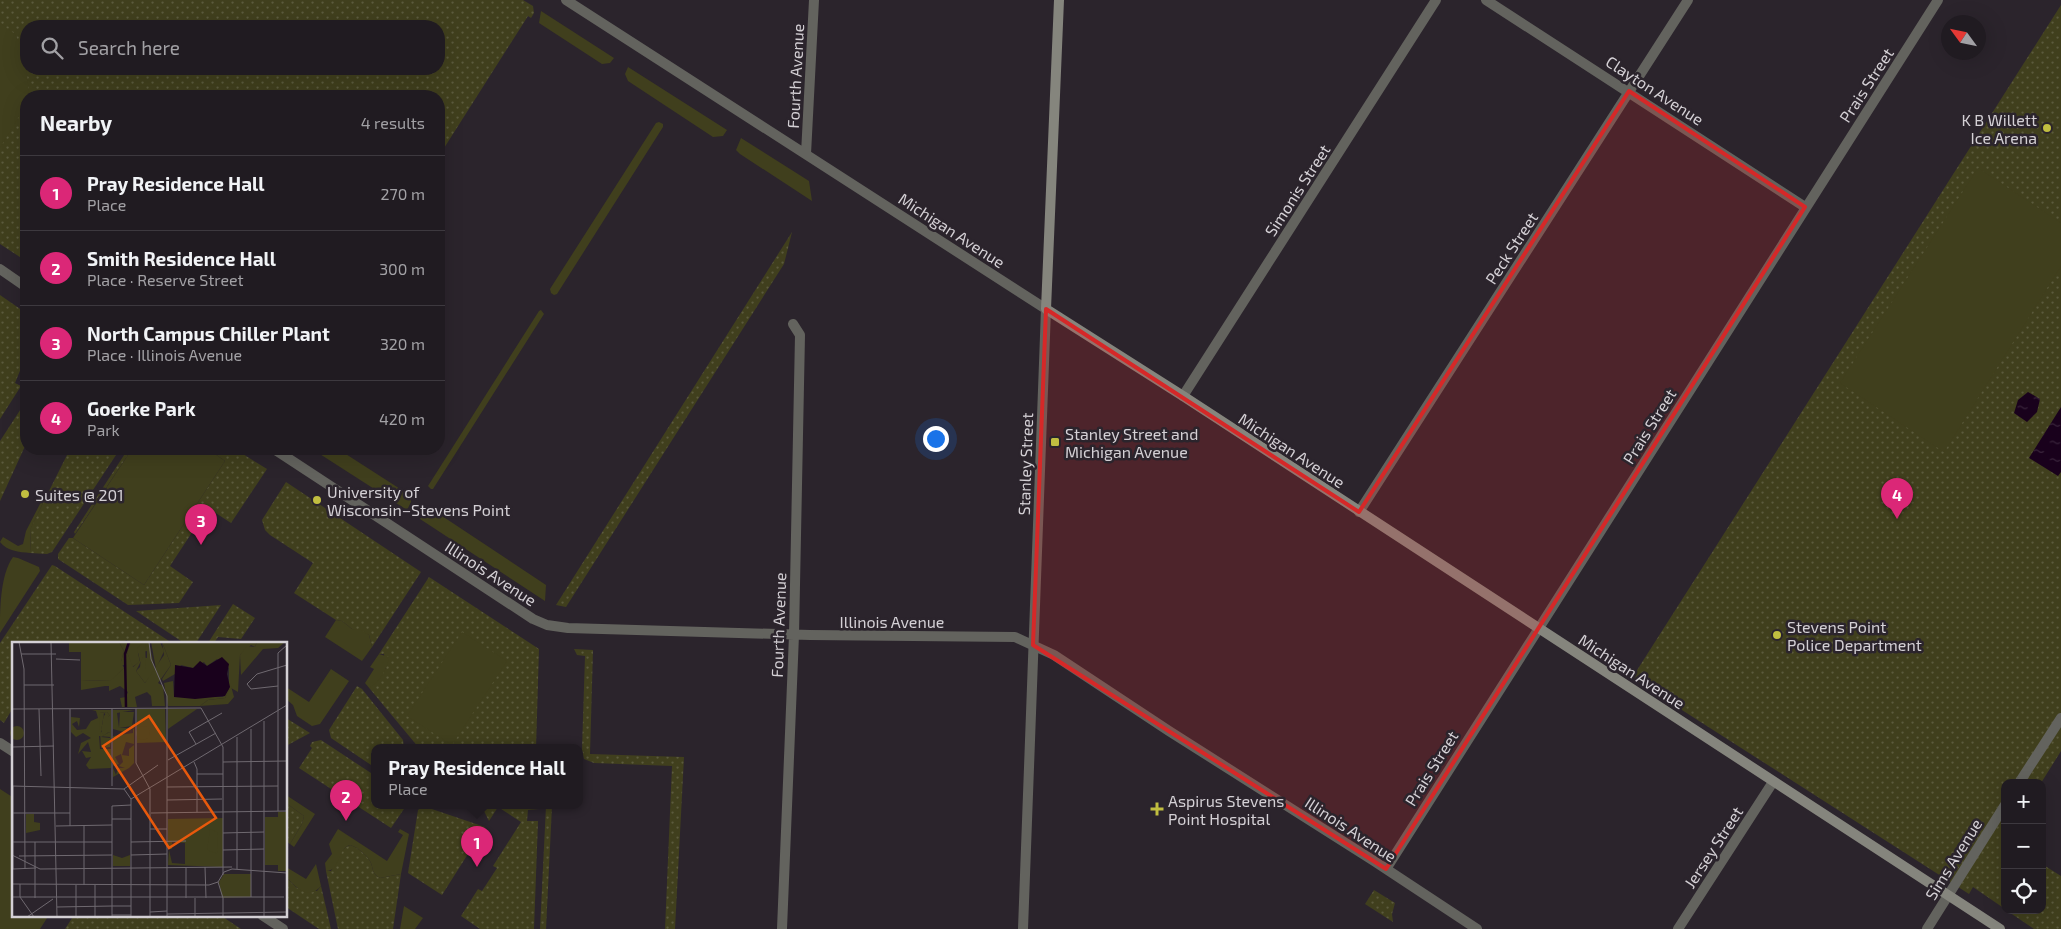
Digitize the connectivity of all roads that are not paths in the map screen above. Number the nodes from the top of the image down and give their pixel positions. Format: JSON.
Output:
{"nodes":[{"id":1,"x":566,"y":0,"type":"edge"},
{"id":2,"x":814,"y":0,"type":"edge"},
{"id":3,"x":1060,"y":0,"type":"edge"},
{"id":4,"x":1436,"y":0,"type":"edge"},
{"id":5,"x":1486,"y":0,"type":"edge"},
{"id":6,"x":1688,"y":0,"type":"edge"},
{"id":7,"x":1938,"y":0,"type":"edge"},
{"id":8,"x":1630,"y":91,"type":"junction"},
{"id":9,"x":806,"y":154,"type":"junction"},
{"id":10,"x":1806,"y":208,"type":"junction"},
{"id":11,"x":0,"y":269,"type":"edge"},
{"id":12,"x":20,"y":283,"type":"edge"},
{"id":13,"x":1046,"y":309,"type":"junction"},
{"id":14,"x":793,"y":324,"type":"dead end"},
{"id":15,"x":1183,"y":396,"type":"junction"},
{"id":16,"x":283,"y":455,"type":"edge"},
{"id":17,"x":1359,"y":512,"type":"junction"},
{"id":18,"x":1538,"y":627,"type":"junction"},
{"id":19,"x":794,"y":635,"type":"junction"},
{"id":20,"x":1034,"y":645,"type":"junction"},
{"id":21,"x":2061,"y":718,"type":"edge"},
{"id":22,"x":0,"y":743,"type":"edge"},
{"id":23,"x":12,"y":751,"type":"edge"},
{"id":24,"x":2022,"y":779,"type":"edge"},
{"id":25,"x":1774,"y":782,"type":"junction"},
{"id":26,"x":2001,"y":811,"type":"edge"},
{"id":27,"x":1386,"y":869,"type":"junction"},
{"id":28,"x":1948,"y":895,"type":"junction"},
{"id":29,"x":264,"y":916,"type":"edge"},
{"id":30,"x":283,"y":929,"type":"edge"},
{"id":31,"x":782,"y":929,"type":"edge"},
{"id":32,"x":1023,"y":929,"type":"edge"},
{"id":33,"x":1477,"y":929,"type":"edge"},
{"id":34,"x":1678,"y":929,"type":"edge"},
{"id":35,"x":1927,"y":929,"type":"edge"},
{"id":36,"x":2000,"y":929,"type":"edge"}],
"edges":[{"from":1,"to":9,"type":"street","name":"Michigan Avenue"},
{"from":2,"to":9,"type":"street","name":"Fourth Avenue"},
{"from":3,"to":13,"type":"street","name":"Stanley Street"},
{"from":4,"to":15,"type":"street","name":"Simonis Street"},
{"from":5,"to":8,"type":"street","name":"Clayton Avenue"},
{"from":6,"to":8,"type":"street","name":"Peck Street"},
{"from":7,"to":10,"type":"street","name":"Prais Street"},
{"from":8,"to":10,"type":"street","name":"Clayton Avenue"},
{"from":8,"to":17,"type":"street","name":"Peck Street"},
{"from":9,"to":13,"type":"street","name":"Michigan Avenue"},
{"from":10,"to":18,"type":"street","name":"Prais Street"},
{"from":11,"to":12,"type":"street"},
{"from":13,"to":15,"type":"street","name":"Michigan Avenue"},
{"from":13,"to":20,"type":"street","name":"Stanley Street"},
{"from":14,"to":19,"type":"street","name":"Fourth Avenue"},
{"from":15,"to":17,"type":"street","name":"Michigan Avenue"},
{"from":16,"to":19,"type":"street","name":"Illinois Avenue"},
{"from":17,"to":18,"type":"street","name":"Michigan Avenue"},
{"from":18,"to":25,"type":"street","name":"Michigan Avenue"},
{"from":18,"to":27,"type":"street","name":"Prais Street"},
{"from":19,"to":20,"type":"street","name":"Illinois Avenue"},
{"from":19,"to":31,"type":"street","name":"Fourth Avenue"},
{"from":20,"to":27,"type":"street","name":"Illinois Avenue"},
{"from":20,"to":32,"type":"street","name":"Stanley Street"},
{"from":21,"to":24,"type":"street"},
{"from":22,"to":23,"type":"street"},
{"from":25,"to":28,"type":"street","name":"Michigan Avenue"},
{"from":25,"to":34,"type":"street","name":"Jersey Street"},
{"from":26,"to":28,"type":"street","name":"Sims Avenue"},
{"from":27,"to":33,"type":"street","name":"Illinois Avenue"},
{"from":28,"to":35,"type":"street","name":"Sims Avenue"},
{"from":28,"to":36,"type":"street","name":"Michigan Avenue"},
{"from":29,"to":30,"type":"street"}]}
